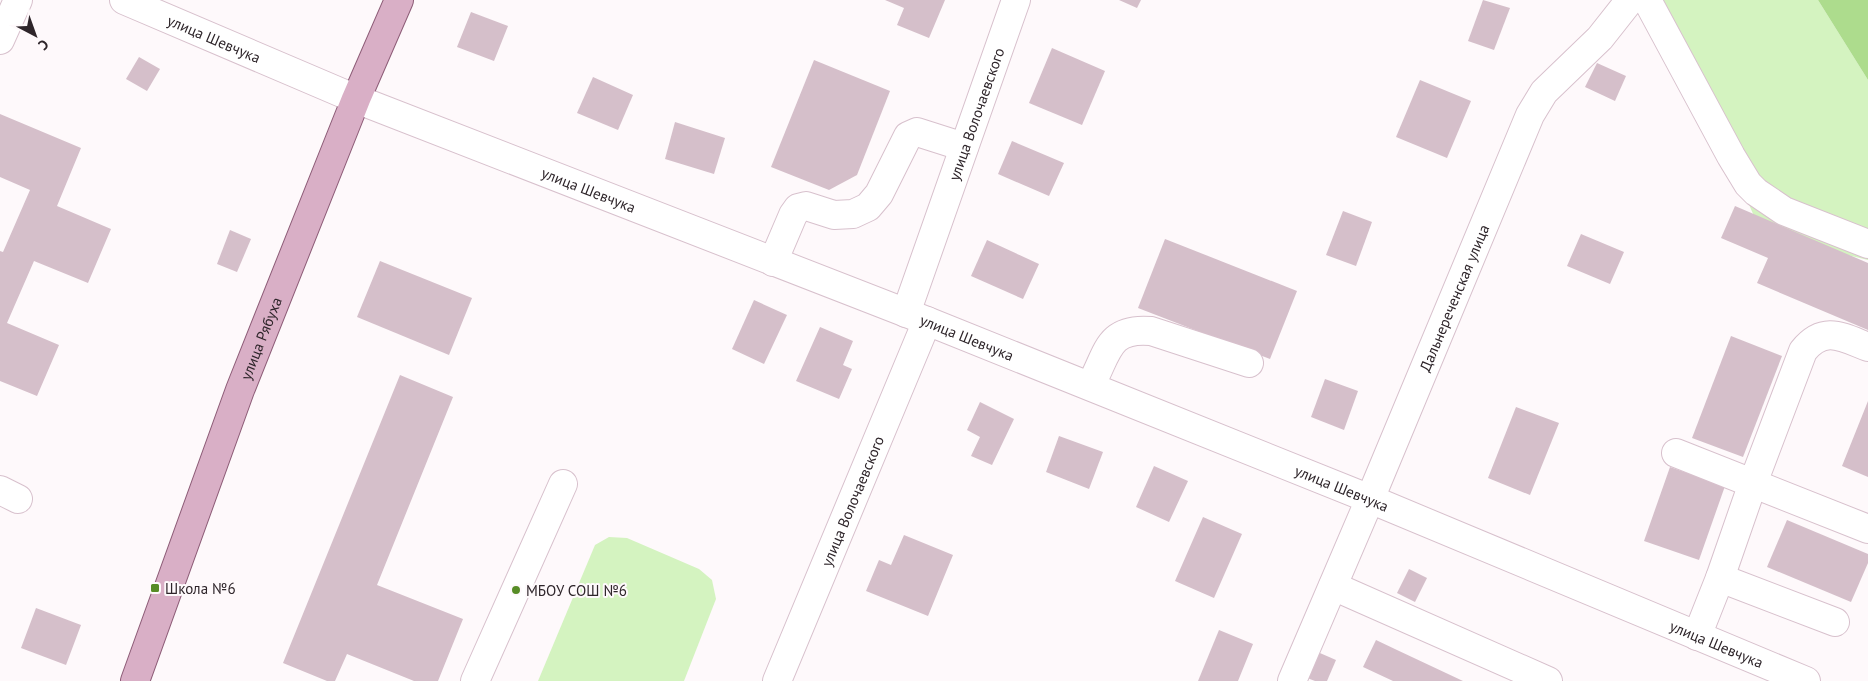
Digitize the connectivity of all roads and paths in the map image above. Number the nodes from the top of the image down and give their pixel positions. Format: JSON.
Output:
{"nodes":[{"id":1,"x":18,"y":0,"type":"edge"},
{"id":2,"x":124,"y":0,"type":"edge"},
{"id":3,"x":399,"y":0,"type":"edge"},
{"id":4,"x":1016,"y":0,"type":"edge"},
{"id":5,"x":1630,"y":0,"type":"edge"},
{"id":6,"x":1647,"y":0,"type":"edge"},
{"id":7,"x":0,"y":40,"type":"edge"},
{"id":8,"x":356,"y":99,"type":"junction"},
{"id":9,"x":964,"y":147,"type":"junction"},
{"id":10,"x":1868,"y":244,"type":"edge"},
{"id":11,"x":773,"y":262,"type":"junction"},
{"id":12,"x":916,"y":317,"type":"junction"},
{"id":13,"x":1868,"y":347,"type":"edge"},
{"id":14,"x":1249,"y":363,"type":"dead end"},
{"id":15,"x":1090,"y":386,"type":"junction"},
{"id":16,"x":1676,"y":453,"type":"dead end"},
{"id":17,"x":1753,"y":483,"type":"junction"},
{"id":18,"x":563,"y":484,"type":"dead end"},
{"id":19,"x":1370,"y":499,"type":"junction"},
{"id":20,"x":1868,"y":529,"type":"edge"},
{"id":21,"x":1720,"y":578,"type":"junction"},
{"id":22,"x":1332,"y":586,"type":"junction"},
{"id":23,"x":1835,"y":622,"type":"dead end"},
{"id":24,"x":1697,"y":636,"type":"junction"},
{"id":25,"x":135,"y":681,"type":"edge"},
{"id":26,"x":475,"y":681,"type":"edge"},
{"id":27,"x":777,"y":681,"type":"edge"},
{"id":28,"x":1292,"y":681,"type":"edge"},
{"id":29,"x":1548,"y":681,"type":"edge"},
{"id":30,"x":1806,"y":681,"type":"edge"}],
"edges":[{"from":1,"to":7,"type":"street"},
{"from":2,"to":8,"type":"street","name":"улица Шевчука"},
{"from":3,"to":8,"type":"main road","name":"улица Рябуха"},
{"from":4,"to":9,"type":"street","name":"улица Волочаевского"},
{"from":5,"to":19,"type":"street","name":"Дальнереченская улица"},
{"from":6,"to":10,"type":"street"},
{"from":8,"to":11,"type":"street","name":"улица Шевчука"},
{"from":8,"to":25,"type":"main road","name":"улица Рябуха"},
{"from":9,"to":11,"type":"street"},
{"from":9,"to":12,"type":"street","name":"улица Волочаевского"},
{"from":11,"to":12,"type":"street","name":"улица Шевчука"},
{"from":12,"to":15,"type":"street","name":"улица Шевчука"},
{"from":12,"to":27,"type":"street","name":"улица Волочаевского"},
{"from":13,"to":17,"type":"street"},
{"from":14,"to":15,"type":"street"},
{"from":15,"to":19,"type":"street","name":"улица Шевчука"},
{"from":16,"to":17,"type":"street"},
{"from":17,"to":20,"type":"street"},
{"from":17,"to":21,"type":"street"},
{"from":18,"to":26,"type":"street"},
{"from":19,"to":22,"type":"street","name":"Дальнереченская улица"},
{"from":19,"to":24,"type":"street","name":"улица Шевчука"},
{"from":21,"to":23,"type":"street"},
{"from":21,"to":24,"type":"street"},
{"from":22,"to":28,"type":"street","name":"Дальнереченская улица"},
{"from":22,"to":29,"type":"street"},
{"from":24,"to":30,"type":"street","name":"улица Шевчука"}]}
